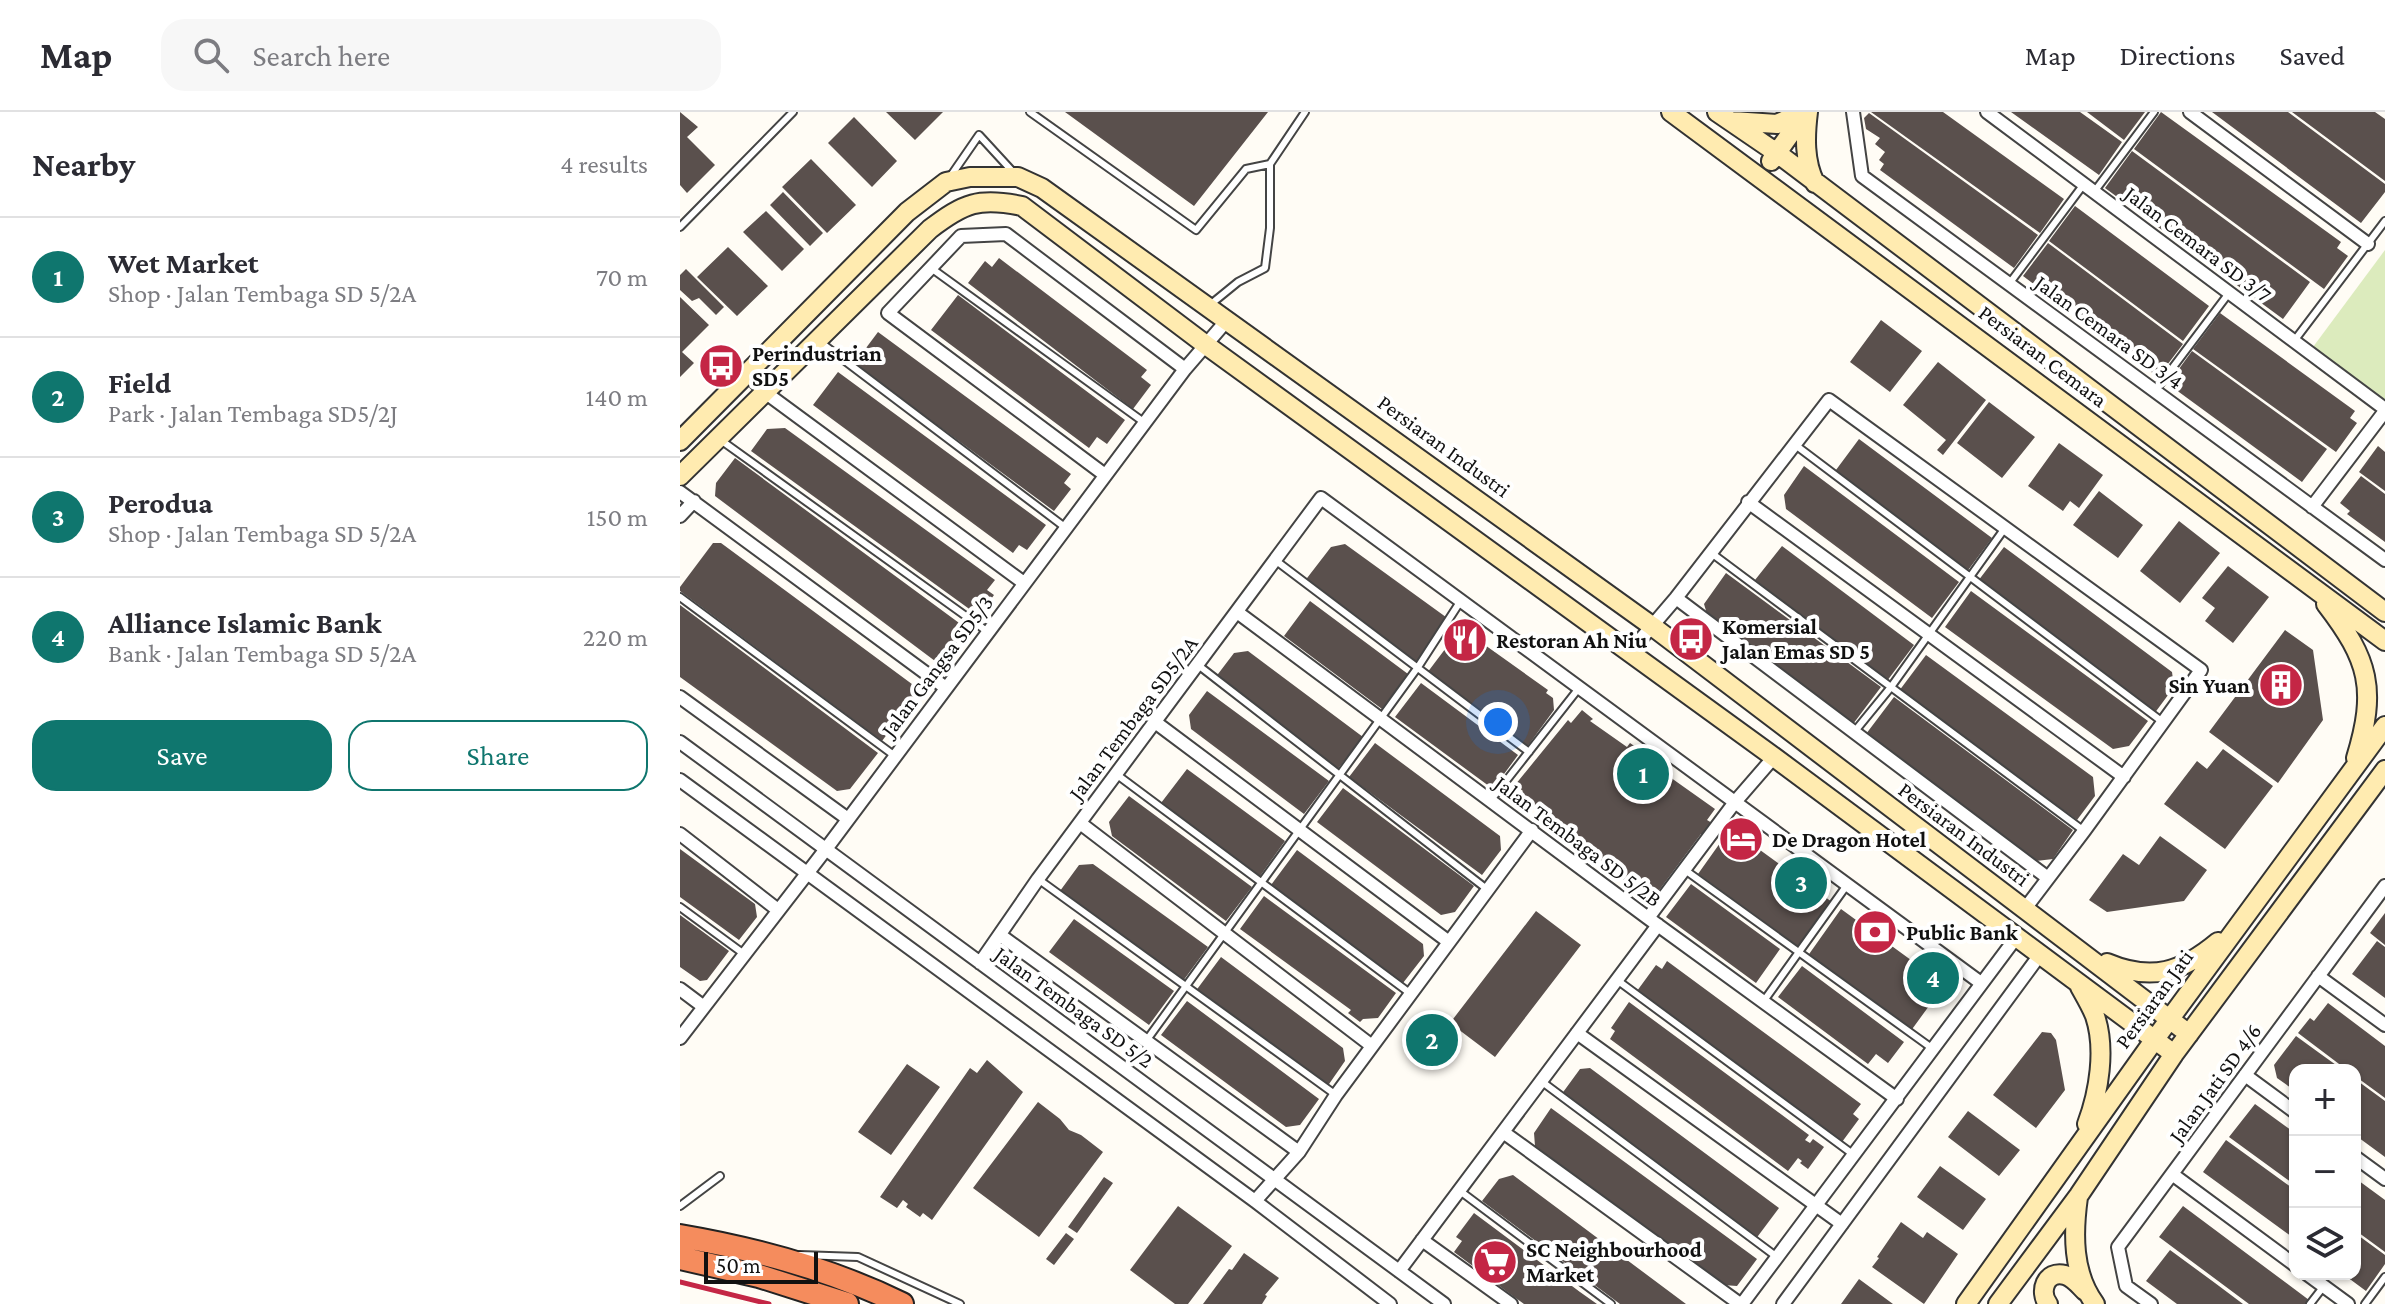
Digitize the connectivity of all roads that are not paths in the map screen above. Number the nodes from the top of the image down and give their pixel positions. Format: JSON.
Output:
{"nodes":[{"id":1,"x":793,"y":112,"type":"edge"},
{"id":2,"x":1030,"y":112,"type":"edge"},
{"id":3,"x":1305,"y":112,"type":"edge"},
{"id":4,"x":1671,"y":112,"type":"edge"},
{"id":5,"x":1806,"y":112,"type":"edge"},
{"id":6,"x":1853,"y":112,"type":"edge"},
{"id":7,"x":1987,"y":112,"type":"edge"},
{"id":8,"x":2154,"y":112,"type":"edge"},
{"id":9,"x":2190,"y":112,"type":"edge"},
{"id":10,"x":1723,"y":116,"type":"edge"},
{"id":11,"x":1777,"y":153,"type":"junction"},
{"id":12,"x":1270,"y":164,"type":"junction"},
{"id":13,"x":1760,"y":176,"type":"junction"},
{"id":14,"x":1018,"y":177,"type":"junction"},
{"id":15,"x":946,"y":182,"type":"junction"},
{"id":16,"x":1816,"y":184,"type":"junction"},
{"id":17,"x":2089,"y":188,"type":"junction"},
{"id":18,"x":2385,"y":221,"type":"edge"},
{"id":19,"x":680,"y":227,"type":"edge"},
{"id":20,"x":2368,"y":244,"type":"junction"},
{"id":21,"x":931,"y":268,"type":"junction"},
{"id":22,"x":2009,"y":284,"type":"junction"},
{"id":23,"x":2229,"y":293,"type":"junction"},
{"id":24,"x":1209,"y":306,"type":"junction"},
{"id":25,"x":1228,"y":319,"type":"junction"},
{"id":26,"x":818,"y":341,"type":"junction"},
{"id":27,"x":2294,"y":341,"type":"junction"},
{"id":28,"x":1206,"y":345,"type":"junction"},
{"id":29,"x":1185,"y":369,"type":"junction"},
{"id":30,"x":746,"y":373,"type":"junction"},
{"id":31,"x":2155,"y":391,"type":"junction"},
{"id":32,"x":766,"y":393,"type":"junction"},
{"id":33,"x":2385,"y":410,"type":"edge"},
{"id":34,"x":1145,"y":423,"type":"junction"},
{"id":35,"x":719,"y":439,"type":"junction"},
{"id":36,"x":680,"y":441,"type":"edge"},
{"id":37,"x":1794,"y":444,"type":"junction"},
{"id":38,"x":1105,"y":475,"type":"junction"},
{"id":39,"x":680,"y":476,"type":"edge"},
{"id":40,"x":680,"y":492,"type":"edge"},
{"id":41,"x":694,"y":501,"type":"junction"},
{"id":42,"x":1748,"y":502,"type":"junction"},
{"id":43,"x":2312,"y":507,"type":"junction"},
{"id":44,"x":680,"y":516,"type":"edge"},
{"id":45,"x":1066,"y":528,"type":"junction"},
{"id":46,"x":2005,"y":528,"type":"junction"},
{"id":47,"x":1710,"y":552,"type":"junction"},
{"id":48,"x":1275,"y":560,"type":"junction"},
{"id":49,"x":2385,"y":560,"type":"edge"},
{"id":50,"x":1971,"y":577,"type":"junction"},
{"id":51,"x":1024,"y":583,"type":"junction"},
{"id":52,"x":2313,"y":587,"type":"junction"},
{"id":53,"x":680,"y":597,"type":"edge"},
{"id":54,"x":1676,"y":598,"type":"junction"},
{"id":55,"x":1460,"y":600,"type":"junction"},
{"id":56,"x":1237,"y":612,"type":"junction"},
{"id":57,"x":2385,"y":612,"type":"edge"},
{"id":58,"x":1652,"y":626,"type":"junction"},
{"id":59,"x":988,"y":632,"type":"junction"},
{"id":60,"x":1929,"y":635,"type":"junction"},
{"id":61,"x":2385,"y":641,"type":"edge"},
{"id":62,"x":1629,"y":653,"type":"junction"},
{"id":63,"x":1198,"y":665,"type":"junction"},
{"id":64,"x":1418,"y":667,"type":"junction"},
{"id":65,"x":1891,"y":687,"type":"junction"},
{"id":66,"x":946,"y":688,"type":"junction"},
{"id":67,"x":1579,"y":688,"type":"junction"},
{"id":68,"x":680,"y":697,"type":"edge"},
{"id":69,"x":1380,"y":718,"type":"junction"},
{"id":70,"x":1155,"y":722,"type":"junction"},
{"id":71,"x":2164,"y":723,"type":"junction"},
{"id":72,"x":2385,"y":726,"type":"edge"},
{"id":73,"x":1854,"y":732,"type":"junction"},
{"id":74,"x":680,"y":742,"type":"edge"},
{"id":75,"x":1529,"y":752,"type":"junction"},
{"id":76,"x":895,"y":756,"type":"junction"},
{"id":77,"x":1774,"y":757,"type":"junction"},
{"id":78,"x":2353,"y":768,"type":"junction"},
{"id":79,"x":1116,"y":774,"type":"junction"},
{"id":80,"x":1338,"y":774,"type":"junction"},
{"id":81,"x":2124,"y":777,"type":"junction"},
{"id":82,"x":2382,"y":777,"type":"edge"},
{"id":83,"x":680,"y":780,"type":"edge"},
{"id":84,"x":1491,"y":800,"type":"junction"},
{"id":85,"x":1735,"y":802,"type":"junction"},
{"id":86,"x":848,"y":819,"type":"junction"},
{"id":87,"x":1080,"y":823,"type":"junction"},
{"id":88,"x":1299,"y":830,"type":"junction"},
{"id":89,"x":1532,"y":830,"type":"junction"},
{"id":90,"x":2084,"y":831,"type":"junction"},
{"id":91,"x":680,"y":834,"type":"edge"},
{"id":92,"x":826,"y":849,"type":"junction"},
{"id":93,"x":1685,"y":870,"type":"junction"},
{"id":94,"x":808,"y":872,"type":"junction"},
{"id":95,"x":2048,"y":878,"type":"junction"},
{"id":96,"x":1038,"y":879,"type":"junction"},
{"id":97,"x":1260,"y":882,"type":"junction"},
{"id":98,"x":1847,"y":885,"type":"junction"},
{"id":99,"x":2385,"y":886,"type":"edge"},
{"id":100,"x":1488,"y":890,"type":"junction"},
{"id":101,"x":680,"y":907,"type":"edge"},
{"id":102,"x":778,"y":910,"type":"junction"},
{"id":103,"x":2024,"y":910,"type":"junction"},
{"id":104,"x":1653,"y":922,"type":"junction"},
{"id":105,"x":2237,"y":926,"type":"junction"},
{"id":106,"x":1224,"y":933,"type":"junction"},
{"id":107,"x":1000,"y":935,"type":"junction"},
{"id":108,"x":2015,"y":939,"type":"junction"},
{"id":109,"x":1449,"y":942,"type":"junction"},
{"id":110,"x":1798,"y":953,"type":"junction"},
{"id":111,"x":2082,"y":953,"type":"junction"},
{"id":112,"x":744,"y":954,"type":"junction"},
{"id":113,"x":2039,"y":956,"type":"junction"},
{"id":114,"x":980,"y":963,"type":"junction"},
{"id":115,"x":2318,"y":976,"type":"junction"},
{"id":116,"x":1617,"y":980,"type":"junction"},
{"id":117,"x":1981,"y":983,"type":"junction"},
{"id":118,"x":1185,"y":985,"type":"junction"},
{"id":119,"x":2079,"y":985,"type":"junction"},
{"id":120,"x":680,"y":989,"type":"edge"},
{"id":121,"x":1411,"y":994,"type":"junction"},
{"id":122,"x":1763,"y":1002,"type":"junction"},
{"id":123,"x":704,"y":1007,"type":"junction"},
{"id":124,"x":2170,"y":1019,"type":"junction"},
{"id":125,"x":2385,"y":1025,"type":"edge"},
{"id":126,"x":1577,"y":1033,"type":"junction"},
{"id":127,"x":2189,"y":1034,"type":"junction"},
{"id":128,"x":680,"y":1038,"type":"edge"},
{"id":129,"x":2155,"y":1039,"type":"junction"},
{"id":130,"x":1146,"y":1041,"type":"junction"},
{"id":131,"x":1372,"y":1046,"type":"junction"},
{"id":132,"x":1933,"y":1049,"type":"junction"},
{"id":133,"x":2174,"y":1054,"type":"junction"},
{"id":134,"x":2245,"y":1075,"type":"junction"},
{"id":135,"x":1541,"y":1081,"type":"junction"},
{"id":136,"x":1336,"y":1095,"type":"junction"},
{"id":137,"x":1897,"y":1099,"type":"junction"},
{"id":138,"x":2289,"y":1108,"type":"edge"},
{"id":139,"x":1503,"y":1132,"type":"junction"},
{"id":140,"x":2077,"y":1149,"type":"junction"},
{"id":141,"x":1299,"y":1152,"type":"junction"},
{"id":142,"x":1854,"y":1155,"type":"junction"},
{"id":143,"x":2361,"y":1161,"type":"edge"},
{"id":144,"x":2172,"y":1174,"type":"junction"},
{"id":145,"x":720,"y":1176,"type":"dead end"},
{"id":146,"x":1274,"y":1179,"type":"junction"},
{"id":147,"x":2385,"y":1179,"type":"edge"},
{"id":148,"x":1460,"y":1191,"type":"junction"},
{"id":149,"x":2079,"y":1195,"type":"junction"},
{"id":150,"x":1255,"y":1201,"type":"junction"},
{"id":151,"x":680,"y":1206,"type":"edge"},
{"id":152,"x":1816,"y":1206,"type":"junction"},
{"id":153,"x":1842,"y":1224,"type":"junction"},
{"id":154,"x":680,"y":1236,"type":"edge"},
{"id":155,"x":1422,"y":1240,"type":"junction"},
{"id":156,"x":760,"y":1253,"type":"junction"},
{"id":157,"x":1777,"y":1257,"type":"junction"},
{"id":158,"x":680,"y":1258,"type":"edge"},
{"id":159,"x":2289,"y":1261,"type":"edge"},
{"id":160,"x":1399,"y":1271,"type":"junction"},
{"id":161,"x":2385,"y":1277,"type":"edge"},
{"id":162,"x":2316,"y":1280,"type":"edge"},
{"id":163,"x":2324,"y":1286,"type":"junction"},
{"id":164,"x":2090,"y":1298,"type":"edge"},
{"id":165,"x":847,"y":1304,"type":"edge"},
{"id":166,"x":902,"y":1304,"type":"edge"},
{"id":167,"x":960,"y":1304,"type":"edge"},
{"id":168,"x":1390,"y":1304,"type":"edge"},
{"id":169,"x":1444,"y":1304,"type":"edge"},
{"id":170,"x":1511,"y":1304,"type":"edge"},
{"id":171,"x":1611,"y":1304,"type":"edge"},
{"id":172,"x":1741,"y":1304,"type":"edge"},
{"id":173,"x":1783,"y":1304,"type":"edge"},
{"id":174,"x":1966,"y":1304,"type":"edge"},
{"id":175,"x":1998,"y":1304,"type":"edge"},
{"id":176,"x":2048,"y":1304,"type":"edge"},
{"id":177,"x":2151,"y":1304,"type":"edge"},
{"id":178,"x":2310,"y":1304,"type":"edge"},
{"id":179,"x":2348,"y":1304,"type":"edge"},
{"id":180,"x":2365,"y":1304,"type":"edge"}],
"edges":[{"from":1,"to":19,"type":"lane"},
{"from":2,"to":12,"type":"lane"},
{"from":3,"to":12,"type":"lane"},
{"from":4,"to":13,"type":"main road","name":"Persiaran Cemara"},
{"from":5,"to":10,"type":"main road"},
{"from":5,"to":11,"type":"main road"},
{"from":5,"to":16,"type":"main road"},
{"from":6,"to":22,"type":"street","name":"Jalan Cemara SD 3/4"},
{"from":7,"to":17,"type":"street","name":"Jalan Cemara SD 3/7"},
{"from":8,"to":17,"type":"lane"},
{"from":9,"to":20,"type":"street"},
{"from":10,"to":11,"type":"main road","name":"Persiaran Cemara"},
{"from":11,"to":13,"type":"main road"},
{"from":11,"to":16,"type":"main road","name":"Persiaran Cemara"},
{"from":12,"to":24,"type":"lane"},
{"from":13,"to":52,"type":"main road","name":"Persiaran Cemara"},
{"from":14,"to":15,"type":"main road","name":"Persiaran Industri"},
{"from":14,"to":15,"type":"lane"},
{"from":14,"to":24,"type":"main road","name":"Persiaran Industri"},
{"from":15,"to":30,"type":"main road"},
{"from":16,"to":57,"type":"main road","name":"Persiaran Cemara"},
{"from":17,"to":22,"type":"lane"},
{"from":17,"to":23,"type":"street","name":"Jalan Cemara SD 3/7"},
{"from":18,"to":20,"type":"lane"},
{"from":20,"to":27,"type":"lane"},
{"from":21,"to":29,"type":"street"},
{"from":21,"to":34,"type":"lane"},
{"from":21,"to":38,"type":"street"},
{"from":22,"to":31,"type":"street","name":"Jalan Cemara SD 3/4"},
{"from":23,"to":27,"type":"street","name":"Jalan Cemara SD 3/7"},
{"from":23,"to":31,"type":"lane"},
{"from":24,"to":25,"type":"main road","name":"Persiaran Industri"},
{"from":25,"to":28,"type":"street","name":"Jalan Gangsa SD5/3"},
{"from":25,"to":58,"type":"main road","name":"Persiaran Industri"},
{"from":26,"to":28,"type":"main road"},
{"from":26,"to":32,"type":"main road"},
{"from":26,"to":45,"type":"lane"},
{"from":27,"to":33,"type":"street","name":"Jalan Cemara SD 3/7"},
{"from":28,"to":29,"type":"street","name":"Jalan Gangsa SD5/3"},
{"from":28,"to":62,"type":"main road"},
{"from":29,"to":34,"type":"street","name":"Jalan Gangsa SD5/3"},
{"from":30,"to":32,"type":"street"},
{"from":30,"to":36,"type":"main road"},
{"from":31,"to":43,"type":"street","name":"Jalan Cemara SD 3/4"},
{"from":32,"to":35,"type":"main road"},
{"from":32,"to":51,"type":"street"},
{"from":33,"to":43,"type":"street"},
{"from":34,"to":38,"type":"street","name":"Jalan Gangsa SD5/3"},
{"from":35,"to":39,"type":"main road"},
{"from":35,"to":59,"type":"lane"},
{"from":37,"to":42,"type":"street"},
{"from":37,"to":46,"type":"street"},
{"from":37,"to":50,"type":"lane"},
{"from":38,"to":45,"type":"street","name":"Jalan Gangsa SD5/3"},
{"from":40,"to":41,"type":"street"},
{"from":41,"to":44,"type":"street"},
{"from":41,"to":66,"type":"street"},
{"from":42,"to":47,"type":"street"},
{"from":42,"to":60,"type":"street"},
{"from":43,"to":49,"type":"street","name":"Jalan Cemara SD 3/4"},
{"from":45,"to":51,"type":"street","name":"Jalan Gangsa SD5/3"},
{"from":46,"to":50,"type":"lane"},
{"from":46,"to":71,"type":"street"},
{"from":47,"to":54,"type":"street"},
{"from":47,"to":65,"type":"lane"},
{"from":48,"to":55,"type":"street","name":"Jalan Tembaga SD5/2A"},
{"from":48,"to":56,"type":"street","name":"Jalan Tembaga SD5/2A"},
{"from":48,"to":64,"type":"lane"},
{"from":50,"to":60,"type":"lane"},
{"from":50,"to":71,"type":"lane"},
{"from":51,"to":59,"type":"street","name":"Jalan Gangsa SD5/3"},
{"from":52,"to":61,"type":"main road","name":"Persiaran Cemara"},
{"from":52,"to":78,"type":"main road"},
{"from":53,"to":76,"type":"lane"},
{"from":54,"to":58,"type":"street"},
{"from":54,"to":73,"type":"street"},
{"from":55,"to":64,"type":"lane"},
{"from":55,"to":67,"type":"street"},
{"from":56,"to":63,"type":"street","name":"Jalan Tembaga SD5/2A"},
{"from":56,"to":69,"type":"street","name":"Jalan Tembaga SD 5/2B"},
{"from":58,"to":62,"type":"street"},
{"from":58,"to":103,"type":"main road","name":"Persiaran Industri"},
{"from":59,"to":66,"type":"street","name":"Jalan Gangsa SD5/3"},
{"from":60,"to":65,"type":"lane"},
{"from":60,"to":81,"type":"street"},
{"from":62,"to":77,"type":"main road"},
{"from":63,"to":70,"type":"street","name":"Jalan Tembaga SD5/2A"},
{"from":63,"to":80,"type":"lane"},
{"from":64,"to":69,"type":"lane"},
{"from":64,"to":75,"type":"lane"},
{"from":65,"to":73,"type":"lane"},
{"from":65,"to":90,"type":"lane"},
{"from":66,"to":76,"type":"street","name":"Jalan Gangsa SD5/3"},
{"from":67,"to":75,"type":"lane"},
{"from":67,"to":85,"type":"street"},
{"from":68,"to":86,"type":"street"},
{"from":69,"to":80,"type":"lane"},
{"from":69,"to":84,"type":"street","name":"Jalan Tembaga SD 5/2B"},
{"from":70,"to":79,"type":"street","name":"Jalan Tembaga SD5/2A"},
{"from":70,"to":88,"type":"street"},
{"from":71,"to":81,"type":"street"},
{"from":72,"to":78,"type":"main road","name":"Persiaran Jati"},
{"from":73,"to":95,"type":"street"},
{"from":74,"to":92,"type":"street","name":"Jalan Tembaga SD 5/2"},
{"from":75,"to":84,"type":"lane"},
{"from":76,"to":86,"type":"street","name":"Jalan Gangsa SD5/3"},
{"from":77,"to":85,"type":"street"},
{"from":77,"to":108,"type":"main road"},
{"from":78,"to":105,"type":"main road","name":"Persiaran Jati"},
{"from":79,"to":87,"type":"street","name":"Jalan Tembaga SD5/2A"},
{"from":79,"to":97,"type":"lane"},
{"from":80,"to":88,"type":"lane"},
{"from":80,"to":100,"type":"lane"},
{"from":81,"to":90,"type":"street"},
{"from":82,"to":127,"type":"main road"},
{"from":83,"to":94,"type":"street"},
{"from":84,"to":89,"type":"street","name":"Jalan Tembaga SD 5/2B"},
{"from":85,"to":93,"type":"street"},
{"from":85,"to":98,"type":"street"},
{"from":86,"to":92,"type":"street","name":"Jalan Gangsa SD5/3"},
{"from":87,"to":96,"type":"street","name":"Jalan Tembaga SD5/2A"},
{"from":87,"to":106,"type":"street"},
{"from":88,"to":97,"type":"lane"},
{"from":88,"to":109,"type":"street"},
{"from":89,"to":100,"type":"street"},
{"from":89,"to":104,"type":"street","name":"Jalan Tembaga SD 5/2B"},
{"from":90,"to":95,"type":"street"},
{"from":91,"to":102,"type":"street"},
{"from":92,"to":94,"type":"street","name":"Jalan Gangsa SD5/3"},
{"from":92,"to":114,"type":"street","name":"Jalan Tembaga SD 5/2"},
{"from":93,"to":104,"type":"street"},
{"from":93,"to":110,"type":"lane"},
{"from":94,"to":102,"type":"street","name":"Jalan Gangsa SD5/3"},
{"from":94,"to":150,"type":"street"},
{"from":95,"to":103,"type":"street"},
{"from":96,"to":107,"type":"street","name":"Jalan Tembaga SD5/2A"},
{"from":96,"to":118,"type":"lane"},
{"from":97,"to":106,"type":"lane"},
{"from":97,"to":121,"type":"lane"},
{"from":98,"to":110,"type":"lane"},
{"from":98,"to":117,"type":"street"},
{"from":99,"to":115,"type":"street","name":"Jalan Jati SD 4/6"},
{"from":100,"to":109,"type":"street"},
{"from":101,"to":112,"type":"lane"},
{"from":102,"to":112,"type":"street","name":"Jalan Gangsa SD5/3"},
{"from":103,"to":111,"type":"main road","name":"Persiaran Industri"},
{"from":104,"to":116,"type":"street"},
{"from":104,"to":122,"type":"street","name":"Jalan Tembaga SD 5/2B"},
{"from":105,"to":111,"type":"main road"},
{"from":105,"to":124,"type":"main road","name":"Persiaran Jati"},
{"from":106,"to":118,"type":"lane"},
{"from":106,"to":131,"type":"street"},
{"from":107,"to":114,"type":"street","name":"Jalan Tembaga SD5/2A"},
{"from":107,"to":130,"type":"street"},
{"from":108,"to":113,"type":"main road"},
{"from":108,"to":117,"type":"street"},
{"from":109,"to":121,"type":"street"},
{"from":110,"to":122,"type":"lane"},
{"from":110,"to":132,"type":"lane"},
{"from":111,"to":124,"type":"main road","name":"Persiaran Industri"},
{"from":112,"to":123,"type":"street","name":"Jalan Gangsa SD5/3"},
{"from":113,"to":119,"type":"main road"},
{"from":113,"to":153,"type":"street"},
{"from":114,"to":146,"type":"street","name":"Jalan Tembaga SD 5/2"},
{"from":115,"to":125,"type":"street"},
{"from":115,"to":134,"type":"street","name":"Jalan Jati SD 4/6"},
{"from":116,"to":126,"type":"street"},
{"from":116,"to":142,"type":"lane"},
{"from":117,"to":132,"type":"street"},
{"from":118,"to":130,"type":"lane"},
{"from":118,"to":136,"type":"lane"},
{"from":119,"to":129,"type":"main road"},
{"from":119,"to":140,"type":"main road"},
{"from":120,"to":123,"type":"street"},
{"from":121,"to":131,"type":"street"},
{"from":122,"to":137,"type":"street","name":"Jalan Tembaga SD 5/2B"},
{"from":123,"to":128,"type":"street","name":"Jalan Gangsa SD5/3"},
{"from":124,"to":127,"type":"main road","name":"Persiaran Industri"},
{"from":124,"to":129,"type":"main road","name":"Persiaran Jati"},
{"from":126,"to":135,"type":"street"},
{"from":126,"to":152,"type":"street"},
{"from":127,"to":133,"type":"main road"},
{"from":129,"to":133,"type":"main road"},
{"from":129,"to":140,"type":"main road","name":"Persiaran Jati"},
{"from":130,"to":141,"type":"street"},
{"from":131,"to":136,"type":"street"},
{"from":132,"to":137,"type":"street"},
{"from":133,"to":149,"type":"main road"},
{"from":134,"to":138,"type":"street"},
{"from":134,"to":144,"type":"street","name":"Jalan Jati SD 4/6"},
{"from":135,"to":139,"type":"street"},
{"from":135,"to":157,"type":"lane"},
{"from":136,"to":141,"type":"street"},
{"from":137,"to":142,"type":"street"},
{"from":139,"to":148,"type":"street"},
{"from":139,"to":172,"type":"street"},
{"from":140,"to":174,"type":"main road","name":"Persiaran Jati"},
{"from":141,"to":146,"type":"street"},
{"from":142,"to":152,"type":"street"},
{"from":143,"to":147,"type":"street"},
{"from":144,"to":159,"type":"street"},
{"from":144,"to":177,"type":"street","name":"Jalan Jati SD 4/6"},
{"from":145,"to":151,"type":"lane"},
{"from":146,"to":150,"type":"street"},
{"from":146,"to":160,"type":"street","name":"Jalan Tembaga SD 5/2"},
{"from":148,"to":155,"type":"street"},
{"from":148,"to":171,"type":"lane"},
{"from":149,"to":164,"type":"main road"},
{"from":149,"to":175,"type":"main road"},
{"from":150,"to":168,"type":"street"},
{"from":152,"to":153,"type":"street"},
{"from":152,"to":157,"type":"street"},
{"from":153,"to":173,"type":"street"},
{"from":154,"to":156,"type":"highway"},
{"from":155,"to":160,"type":"street"},
{"from":155,"to":170,"type":"street"},
{"from":156,"to":166,"type":"highway"},
{"from":156,"to":167,"type":"lane"},
{"from":157,"to":172,"type":"street"},
{"from":158,"to":165,"type":"highway"},
{"from":160,"to":169,"type":"street","name":"Jalan Tembaga SD 5/2"},
{"from":161,"to":180,"type":"lane"},
{"from":162,"to":163,"type":"street"},
{"from":163,"to":178,"type":"lane"},
{"from":163,"to":179,"type":"street"},
{"from":164,"to":176,"type":"main road"}]}
